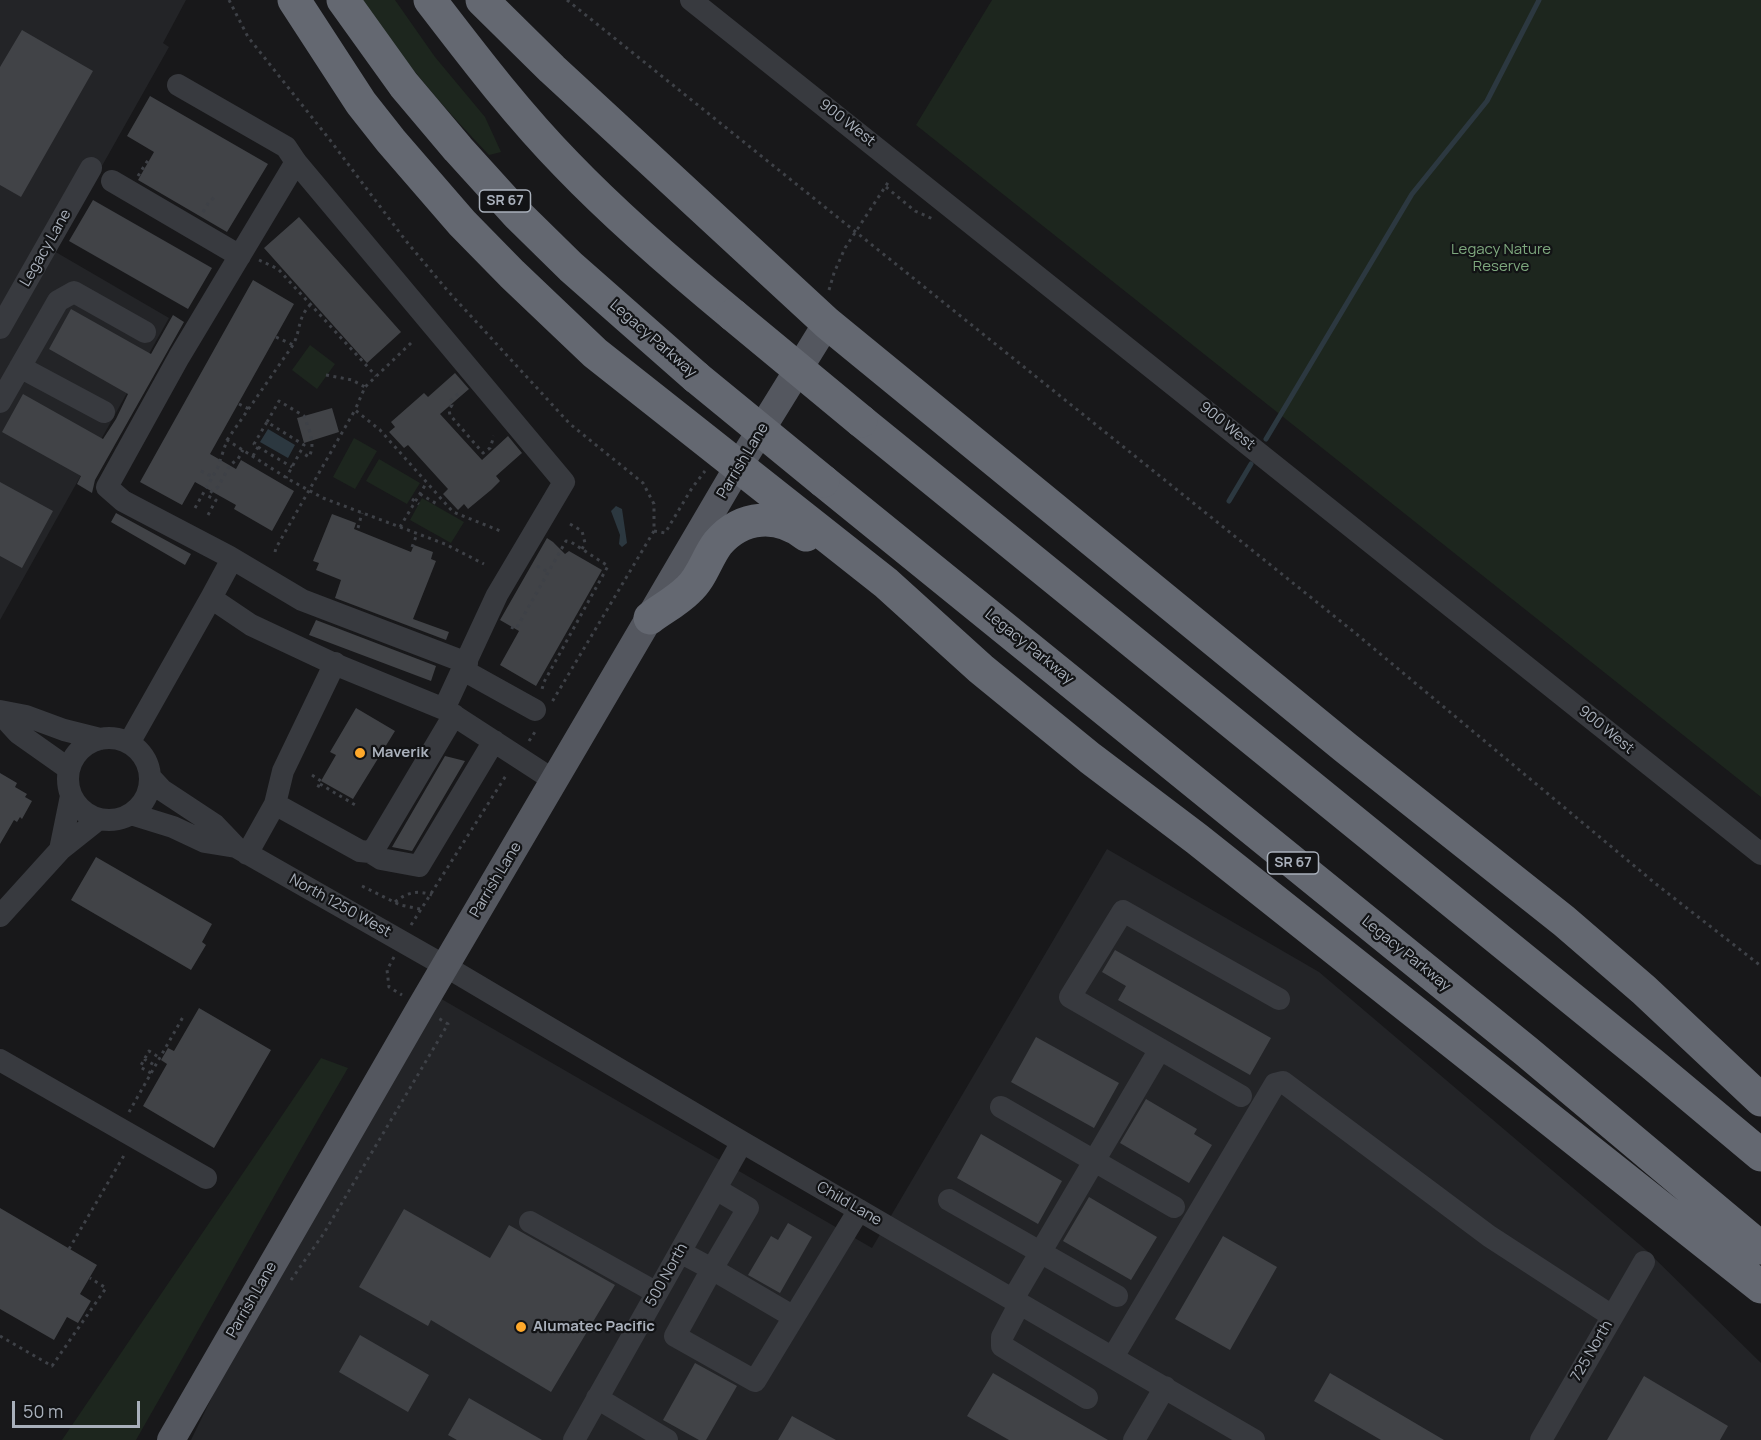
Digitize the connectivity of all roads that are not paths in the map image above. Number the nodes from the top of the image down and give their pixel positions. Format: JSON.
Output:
{"nodes":[{"id":1,"x":294,"y":0,"type":"edge"},
{"id":2,"x":342,"y":0,"type":"edge"},
{"id":3,"x":430,"y":0,"type":"edge"},
{"id":4,"x":482,"y":0,"type":"edge"},
{"id":5,"x":691,"y":0,"type":"edge"},
{"id":6,"x":178,"y":85,"type":"dead end"},
{"id":7,"x":296,"y":162,"type":"junction"},
{"id":8,"x":91,"y":168,"type":"dead end"},
{"id":9,"x":112,"y":181,"type":"dead end"},
{"id":10,"x":248,"y":257,"type":"junction"},
{"id":11,"x":827,"y":308,"type":"junction"},
{"id":12,"x":0,"y":328,"type":"edge"},
{"id":13,"x":145,"y":332,"type":"dead end"},
{"id":14,"x":20,"y":367,"type":"junction"},
{"id":15,"x":0,"y":402,"type":"edge"},
{"id":16,"x":104,"y":412,"type":"dead end"},
{"id":17,"x":738,"y":467,"type":"junction"},
{"id":18,"x":792,"y":510,"type":"junction"},
{"id":19,"x":687,"y":555,"type":"junction"},
{"id":20,"x":232,"y":559,"type":"junction"},
{"id":21,"x":212,"y":597,"type":"junction"},
{"id":22,"x":650,"y":618,"type":"junction"},
{"id":23,"x":335,"y":663,"type":"junction"},
{"id":24,"x":465,"y":667,"type":"junction"},
{"id":25,"x":981,"y":669,"type":"junction"},
{"id":26,"x":537,"y":705,"type":"road end"},
{"id":27,"x":0,"y":712,"type":"edge"},
{"id":28,"x":449,"y":712,"type":"junction"},
{"id":29,"x":100,"y":739,"type":"junction"},
{"id":30,"x":494,"y":741,"type":"junction"},
{"id":31,"x":129,"y":743,"type":"junction"},
{"id":32,"x":69,"y":769,"type":"junction"},
{"id":33,"x":150,"y":777,"type":"junction"},
{"id":34,"x":555,"y":781,"type":"junction"},
{"id":35,"x":72,"y":796,"type":"junction"},
{"id":36,"x":275,"y":804,"type":"junction"},
{"id":37,"x":131,"y":814,"type":"junction"},
{"id":38,"x":99,"y":819,"type":"junction"},
{"id":39,"x":60,"y":850,"type":"junction"},
{"id":40,"x":241,"y":850,"type":"junction"},
{"id":41,"x":370,"y":852,"type":"junction"},
{"id":42,"x":1761,"y":854,"type":"edge"},
{"id":43,"x":0,"y":916,"type":"edge"},
{"id":44,"x":445,"y":966,"type":"junction"},
{"id":45,"x":1279,"y":999,"type":"dead end"},
{"id":46,"x":1161,"y":1049,"type":"junction"},
{"id":47,"x":0,"y":1060,"type":"edge"},
{"id":48,"x":1241,"y":1096,"type":"dead end"},
{"id":49,"x":1761,"y":1100,"type":"edge"},
{"id":50,"x":1001,"y":1107,"type":"dead end"},
{"id":51,"x":742,"y":1142,"type":"junction"},
{"id":52,"x":1761,"y":1155,"type":"edge"},
{"id":53,"x":1095,"y":1161,"type":"junction"},
{"id":54,"x":206,"y":1178,"type":"dead end"},
{"id":55,"x":716,"y":1189,"type":"junction"},
{"id":56,"x":949,"y":1200,"type":"dead end"},
{"id":57,"x":1174,"y":1207,"type":"dead end"},
{"id":58,"x":859,"y":1210,"type":"junction"},
{"id":59,"x":530,"y":1222,"type":"dead end"},
{"id":60,"x":1761,"y":1248,"type":"edge"},
{"id":61,"x":680,"y":1252,"type":"junction"},
{"id":62,"x":1041,"y":1252,"type":"junction"},
{"id":63,"x":1644,"y":1262,"type":"dead end"},
{"id":64,"x":712,"y":1269,"type":"junction"},
{"id":65,"x":1761,"y":1287,"type":"edge"},
{"id":66,"x":657,"y":1293,"type":"junction"},
{"id":67,"x":1117,"y":1296,"type":"dead end"},
{"id":68,"x":1017,"y":1301,"type":"junction"},
{"id":69,"x":1612,"y":1316,"type":"junction"},
{"id":70,"x":794,"y":1317,"type":"junction"},
{"id":71,"x":1113,"y":1357,"type":"junction"},
{"id":72,"x":1165,"y":1387,"type":"junction"},
{"id":73,"x":597,"y":1398,"type":"junction"},
{"id":74,"x":1087,"y":1398,"type":"dead end"},
{"id":75,"x":171,"y":1440,"type":"edge"},
{"id":76,"x":574,"y":1440,"type":"edge"},
{"id":77,"x":667,"y":1440,"type":"edge"},
{"id":78,"x":1134,"y":1440,"type":"edge"},
{"id":79,"x":1254,"y":1440,"type":"edge"},
{"id":80,"x":1541,"y":1440,"type":"edge"}],
"edges":[{"from":1,"to":17,"type":"highway"},
{"from":2,"to":60,"type":"highway","name":"Legacy Parkway","number":"SR 67","bridge":true},
{"from":3,"to":52,"type":"highway","bridge":true},
{"from":4,"to":11,"type":"highway"},
{"from":5,"to":42,"type":"street","name":"900 West"},
{"from":6,"to":7,"type":"street"},
{"from":7,"to":10,"type":"street"},
{"from":7,"to":24,"type":"street"},
{"from":8,"to":12,"type":"street","name":"Legacy Lane"},
{"from":9,"to":10,"type":"street"},
{"from":10,"to":20,"type":"street"},
{"from":11,"to":17,"type":"main road","name":"Parrish Lane"},
{"from":11,"to":49,"type":"highway"},
{"from":13,"to":14,"type":"street"},
{"from":14,"to":15,"type":"street"},
{"from":14,"to":16,"type":"street"},
{"from":17,"to":18,"type":"highway"},
{"from":17,"to":19,"type":"main road","name":"Parrish Lane"},
{"from":18,"to":19,"type":"highway"},
{"from":18,"to":25,"type":"highway"},
{"from":19,"to":22,"type":"main road","name":"Parrish Lane"},
{"from":20,"to":21,"type":"street"},
{"from":20,"to":24,"type":"street"},
{"from":21,"to":23,"type":"street"},
{"from":21,"to":31,"type":"street"},
{"from":22,"to":25,"type":"highway"},
{"from":22,"to":34,"type":"main road","name":"Parrish Lane"},
{"from":23,"to":28,"type":"street"},
{"from":23,"to":36,"type":"street"},
{"from":24,"to":26,"type":"street"},
{"from":24,"to":28,"type":"street"},
{"from":25,"to":65,"type":"highway"},
{"from":27,"to":29,"type":"street"},
{"from":27,"to":32,"type":"street"},
{"from":28,"to":30,"type":"street"},
{"from":28,"to":41,"type":"street"},
{"from":29,"to":31,"type":"street"},
{"from":29,"to":32,"type":"street"},
{"from":30,"to":34,"type":"street"},
{"from":30,"to":41,"type":"street"},
{"from":31,"to":33,"type":"street"},
{"from":32,"to":35,"type":"street"},
{"from":33,"to":37,"type":"street"},
{"from":33,"to":40,"type":"street","name":"North 1250 West"},
{"from":34,"to":44,"type":"main road","name":"Parrish Lane"},
{"from":35,"to":38,"type":"street"},
{"from":35,"to":39,"type":"street"},
{"from":36,"to":40,"type":"street"},
{"from":36,"to":41,"type":"street"},
{"from":37,"to":38,"type":"street"},
{"from":37,"to":40,"type":"street","name":"North 1250 West"},
{"from":38,"to":39,"type":"street"},
{"from":39,"to":43,"type":"street"},
{"from":40,"to":44,"type":"street","name":"North 1250 West"},
{"from":44,"to":51,"type":"street","name":"Child Lane"},
{"from":44,"to":75,"type":"main road","name":"Parrish Lane"},
{"from":45,"to":46,"type":"street"},
{"from":46,"to":48,"type":"street"},
{"from":46,"to":53,"type":"street"},
{"from":47,"to":54,"type":"street"},
{"from":50,"to":53,"type":"street"},
{"from":51,"to":55,"type":"street","name":"500 North"},
{"from":51,"to":58,"type":"street","name":"Child Lane"},
{"from":53,"to":57,"type":"street"},
{"from":53,"to":62,"type":"street"},
{"from":55,"to":61,"type":"street","name":"500 North"},
{"from":55,"to":64,"type":"street"},
{"from":56,"to":62,"type":"street"},
{"from":58,"to":68,"type":"street","name":"Child Lane"},
{"from":58,"to":70,"type":"street"},
{"from":59,"to":66,"type":"street"},
{"from":61,"to":64,"type":"street"},
{"from":61,"to":66,"type":"street","name":"500 North"},
{"from":62,"to":67,"type":"street"},
{"from":62,"to":68,"type":"street"},
{"from":63,"to":69,"type":"street","name":"725 North"},
{"from":64,"to":70,"type":"street"},
{"from":64,"to":70,"type":"street"},
{"from":66,"to":73,"type":"street","name":"500 North"},
{"from":68,"to":71,"type":"street","name":"Child Lane"},
{"from":68,"to":74,"type":"street"},
{"from":69,"to":71,"type":"street"},
{"from":69,"to":80,"type":"street","name":"725 North"},
{"from":71,"to":72,"type":"street","name":"Child Lane"},
{"from":72,"to":78,"type":"street"},
{"from":72,"to":79,"type":"street","name":"Child Lane"},
{"from":73,"to":76,"type":"street","name":"500 North"},
{"from":73,"to":77,"type":"street"}]}
